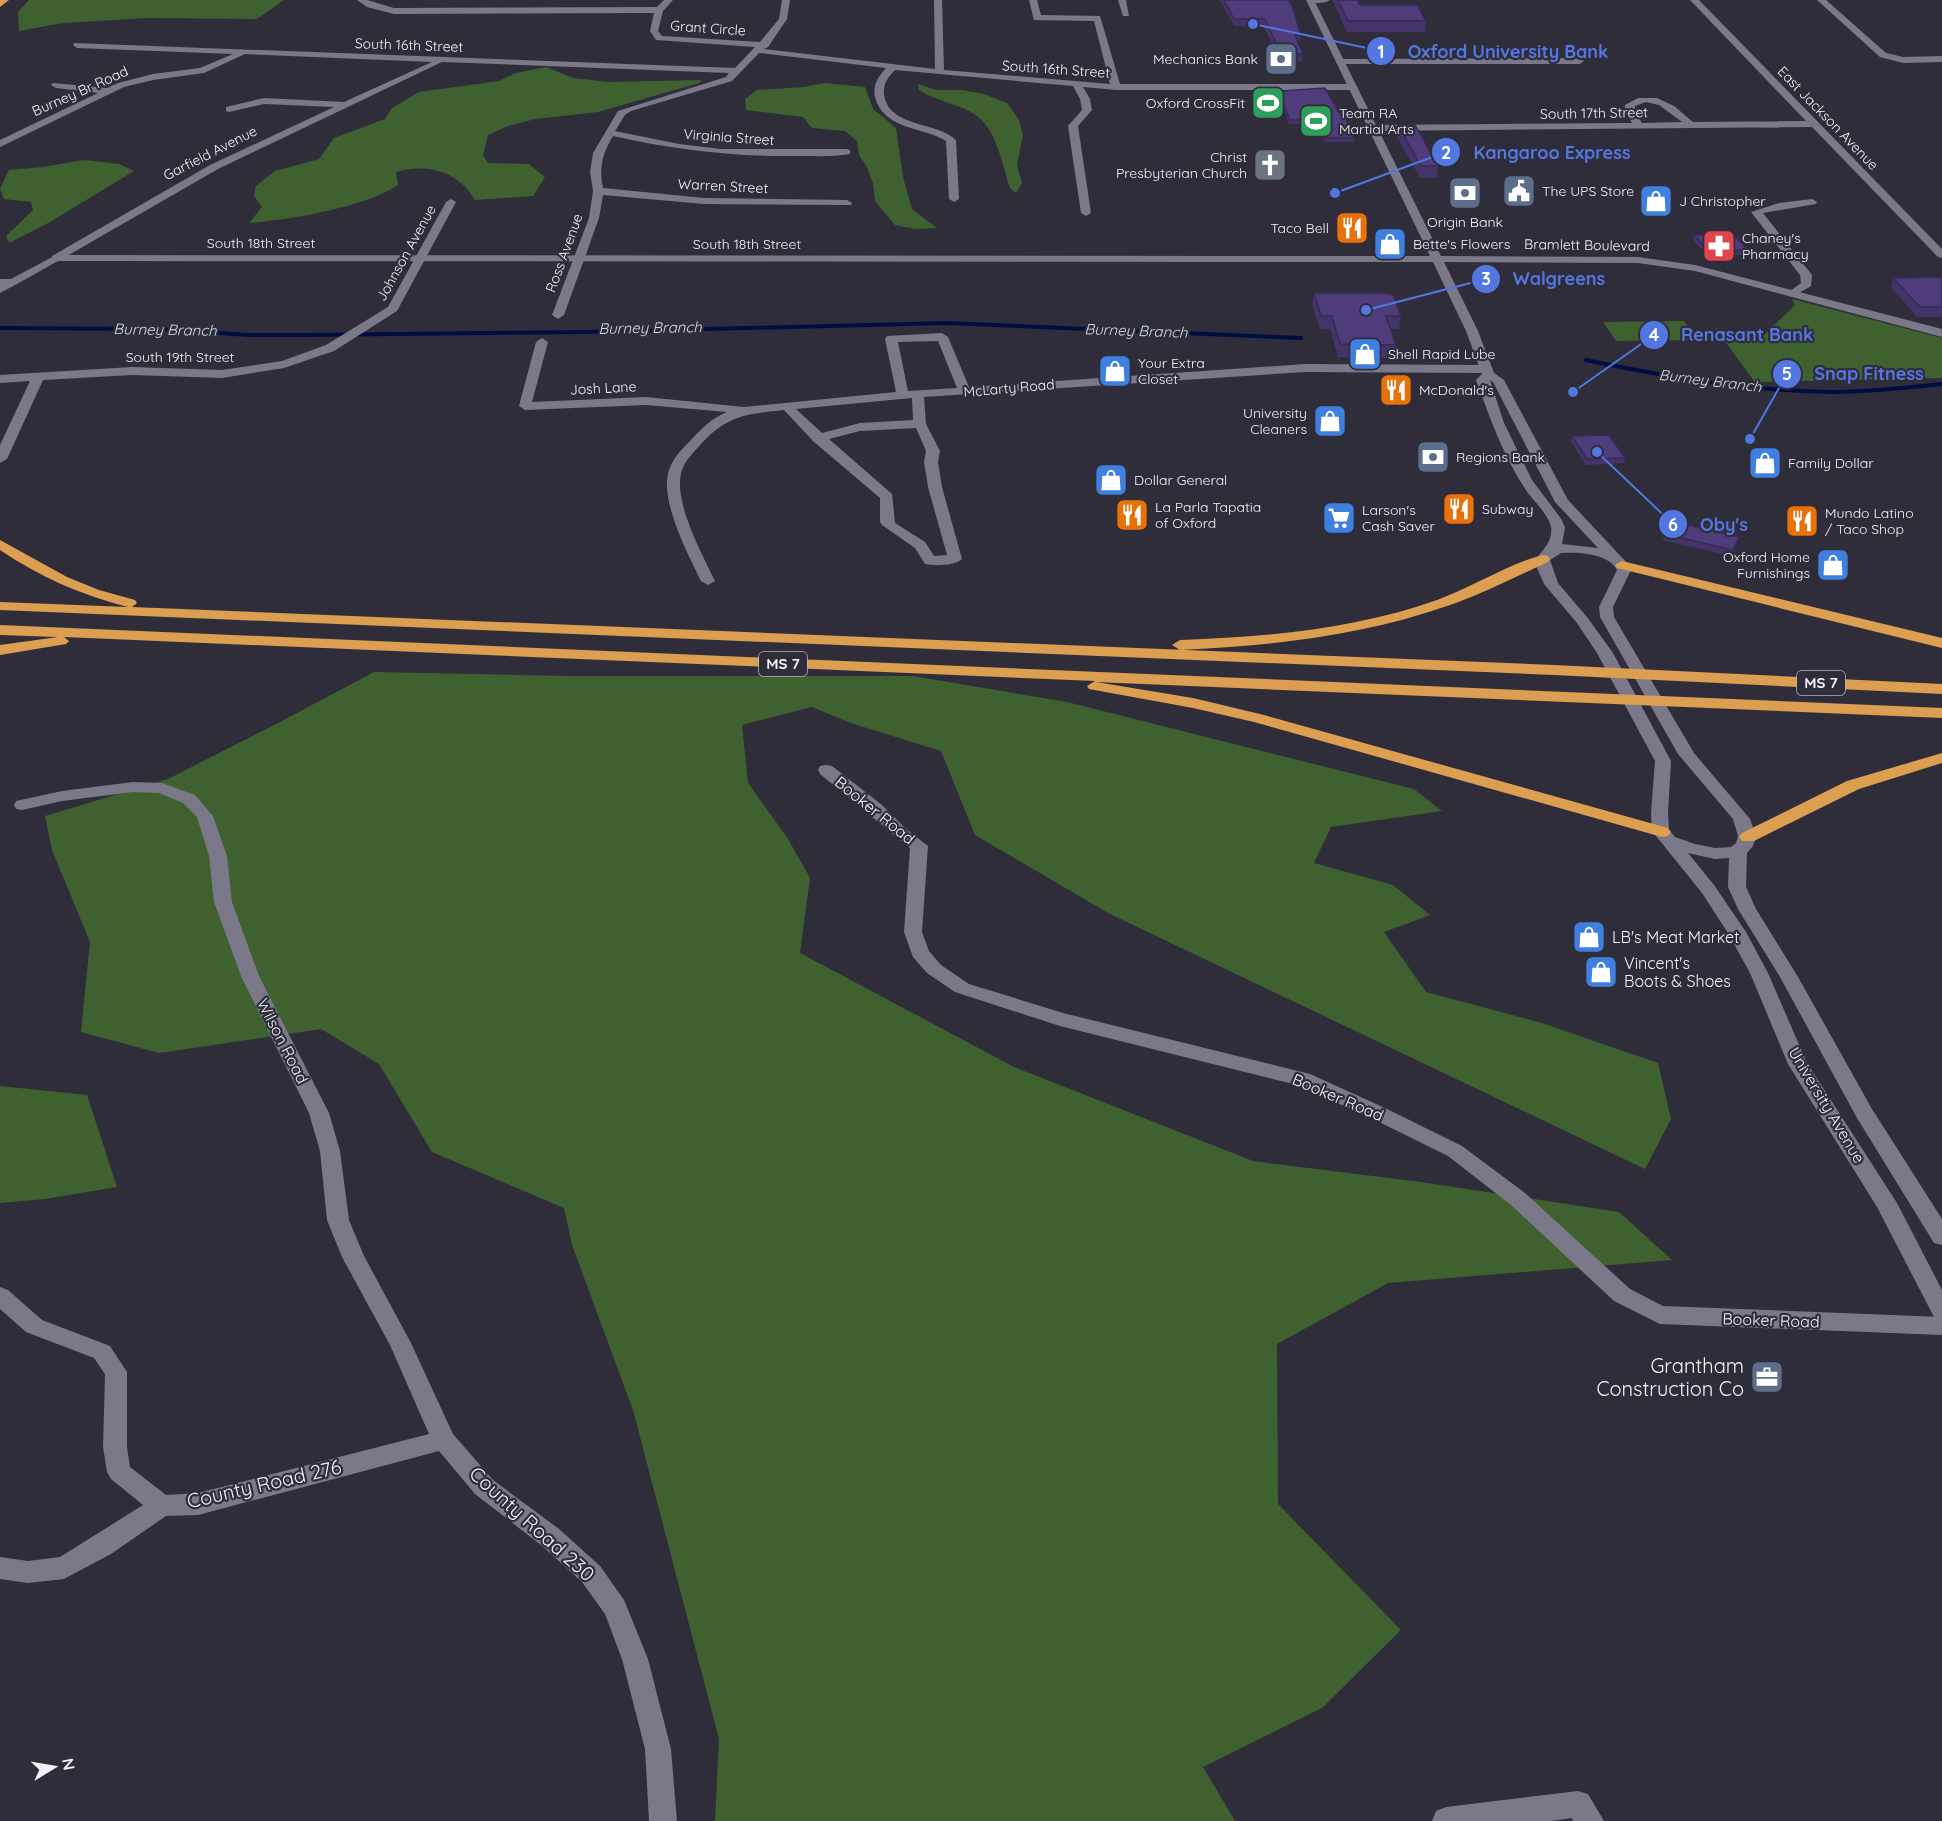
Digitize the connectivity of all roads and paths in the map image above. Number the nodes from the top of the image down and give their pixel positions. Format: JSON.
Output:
{"nodes":[{"id":1,"x":5,"y":0,"type":"edge"},
{"id":2,"x":361,"y":0,"type":"edge"},
{"id":3,"x":669,"y":0,"type":"edge"},
{"id":4,"x":786,"y":0,"type":"edge"},
{"id":5,"x":938,"y":0,"type":"edge"},
{"id":6,"x":1034,"y":0,"type":"edge"},
{"id":7,"x":1122,"y":0,"type":"edge"},
{"id":8,"x":1310,"y":0,"type":"edge"},
{"id":9,"x":1326,"y":0,"type":"edge"},
{"id":10,"x":1694,"y":0,"type":"edge"},
{"id":11,"x":1821,"y":0,"type":"edge"},
{"id":12,"x":0,"y":4,"type":"edge"},
{"id":13,"x":659,"y":10,"type":"junction"},
{"id":14,"x":1126,"y":14,"type":"dead end"},
{"id":15,"x":77,"y":45,"type":"dead end"},
{"id":16,"x":762,"y":48,"type":"junction"},
{"id":17,"x":243,"y":51,"type":"junction"},
{"id":18,"x":1942,"y":59,"type":"edge"},
{"id":19,"x":441,"y":60,"type":"junction"},
{"id":20,"x":1580,"y":61,"type":"dead end"},
{"id":21,"x":1340,"y":62,"type":"junction"},
{"id":22,"x":893,"y":66,"type":"junction"},
{"id":23,"x":739,"y":71,"type":"junction"},
{"id":24,"x":940,"y":72,"type":"junction"},
{"id":25,"x":56,"y":84,"type":"dead end"},
{"id":26,"x":1076,"y":84,"type":"junction"},
{"id":27,"x":1116,"y":87,"type":"junction"},
{"id":28,"x":1353,"y":87,"type":"junction"},
{"id":29,"x":106,"y":92,"type":"junction"},
{"id":30,"x":345,"y":105,"type":"junction"},
{"id":31,"x":229,"y":109,"type":"dead end"},
{"id":32,"x":1815,"y":124,"type":"junction"},
{"id":33,"x":1690,"y":125,"type":"junction"},
{"id":34,"x":1639,"y":126,"type":"junction"},
{"id":35,"x":1373,"y":128,"type":"junction"},
{"id":36,"x":611,"y":133,"type":"junction"},
{"id":37,"x":0,"y":144,"type":"edge"},
{"id":38,"x":846,"y":152,"type":"dead end"},
{"id":39,"x":598,"y":191,"type":"junction"},
{"id":40,"x":954,"y":199,"type":"dead end"},
{"id":41,"x":451,"y":202,"type":"dead end"},
{"id":42,"x":1812,"y":202,"type":"dead end"},
{"id":43,"x":847,"y":203,"type":"dead end"},
{"id":44,"x":1086,"y":213,"type":"dead end"},
{"id":45,"x":1942,"y":255,"type":"edge"},
{"id":46,"x":56,"y":258,"type":"junction"},
{"id":47,"x":419,"y":258,"type":"junction"},
{"id":48,"x":577,"y":259,"type":"junction"},
{"id":49,"x":1437,"y":259,"type":"junction"},
{"id":50,"x":0,"y":282,"type":"edge"},
{"id":51,"x":13,"y":282,"type":"junction"},
{"id":52,"x":0,"y":290,"type":"edge"},
{"id":53,"x":1792,"y":294,"type":"junction"},
{"id":54,"x":558,"y":315,"type":"dead end"},
{"id":55,"x":385,"y":316,"type":"joint"},
{"id":56,"x":1942,"y":333,"type":"edge"},
{"id":57,"x":542,"y":342,"type":"dead end"},
{"id":58,"x":1488,"y":372,"type":"junction"},
{"id":59,"x":38,"y":377,"type":"junction"},
{"id":60,"x":0,"y":379,"type":"edge"},
{"id":61,"x":965,"y":392,"type":"junction"},
{"id":62,"x":918,"y":394,"type":"junction"},
{"id":63,"x":903,"y":396,"type":"junction"},
{"id":64,"x":818,"y":403,"type":"junction"},
{"id":65,"x":788,"y":406,"type":"junction"},
{"id":66,"x":747,"y":410,"type":"junction"},
{"id":67,"x":802,"y":422,"type":"junction"},
{"id":68,"x":920,"y":424,"type":"junction"},
{"id":69,"x":818,"y":438,"type":"junction"},
{"id":70,"x":0,"y":459,"type":"edge"},
{"id":71,"x":0,"y":544,"type":"edge"},
{"id":72,"x":1549,"y":555,"type":"junction"},
{"id":73,"x":1621,"y":563,"type":"junction"},
{"id":74,"x":708,"y":581,"type":"dead end"},
{"id":75,"x":0,"y":606,"type":"edge"},
{"id":76,"x":233,"y":615,"type":"junction"},
{"id":77,"x":0,"y":630,"type":"edge"},
{"id":78,"x":131,"y":635,"type":"junction"},
{"id":79,"x":1942,"y":643,"type":"edge"},
{"id":80,"x":0,"y":650,"type":"edge"},
{"id":81,"x":1068,"y":651,"type":"junction"},
{"id":82,"x":956,"y":672,"type":"junction"},
{"id":83,"x":1942,"y":689,"type":"edge"},
{"id":84,"x":1942,"y":713,"type":"edge"},
{"id":85,"x":1942,"y":758,"type":"edge"},
{"id":86,"x":826,"y":770,"type":"dead end"},
{"id":87,"x":22,"y":805,"type":"dead end"},
{"id":88,"x":1666,"y":836,"type":"junction"},
{"id":89,"x":1743,"y":844,"type":"junction"},
{"id":90,"x":1942,"y":1237,"type":"edge"},
{"id":91,"x":0,"y":1296,"type":"edge"},
{"id":92,"x":1942,"y":1311,"type":"edge"},
{"id":93,"x":1942,"y":1326,"type":"edge"},
{"id":94,"x":444,"y":1440,"type":"junction"},
{"id":95,"x":162,"y":1506,"type":"junction"},
{"id":96,"x":0,"y":1568,"type":"edge"},
{"id":97,"x":663,"y":1821,"type":"edge"},
{"id":98,"x":1446,"y":1821,"type":"edge"},
{"id":99,"x":1590,"y":1821,"type":"edge"}],
"edges":[{"from":1,"to":12,"type":"highway"},
{"from":2,"to":13,"type":"street"},
{"from":3,"to":13,"type":"street","name":"Grant Circle"},
{"from":4,"to":16,"type":"street"},
{"from":5,"to":24,"type":"street"},
{"from":6,"to":27,"type":"street"},
{"from":7,"to":14,"type":"street"},
{"from":8,"to":9,"type":"street"},
{"from":8,"to":21,"type":"street"},
{"from":10,"to":32,"type":"street","name":"East Jackson Avenue"},
{"from":11,"to":18,"type":"street"},
{"from":13,"to":16,"type":"street","name":"Grant Circle"},
{"from":15,"to":17,"type":"street","name":"South 16th Street"},
{"from":16,"to":22,"type":"street","name":"South 16th Street"},
{"from":16,"to":23,"type":"street"},
{"from":17,"to":19,"type":"street","name":"South 16th Street"},
{"from":17,"to":29,"type":"street","name":"Burney Br Road"},
{"from":19,"to":23,"type":"street","name":"South 16th Street"},
{"from":19,"to":30,"type":"street","name":"Garfield Avenue"},
{"from":20,"to":21,"type":"street"},
{"from":21,"to":28,"type":"street"},
{"from":22,"to":24,"type":"street","name":"South 16th Street"},
{"from":22,"to":40,"type":"street"},
{"from":23,"to":36,"type":"street"},
{"from":24,"to":26,"type":"street","name":"South 16th Street"},
{"from":25,"to":29,"type":"street"},
{"from":26,"to":27,"type":"street","name":"South 16th Street"},
{"from":26,"to":44,"type":"street"},
{"from":27,"to":28,"type":"street","name":"South 16th Street"},
{"from":28,"to":35,"type":"street"},
{"from":29,"to":37,"type":"street","name":"Burney Br Road"},
{"from":30,"to":31,"type":"street"},
{"from":30,"to":46,"type":"street","name":"Garfield Avenue"},
{"from":32,"to":33,"type":"street","name":"South 17th Street"},
{"from":32,"to":45,"type":"street","name":"East Jackson Avenue"},
{"from":33,"to":34,"type":"street","name":"South 17th Street"},
{"from":33,"to":34,"type":"street"},
{"from":34,"to":35,"type":"street","name":"South 17th Street"},
{"from":35,"to":49,"type":"street"},
{"from":36,"to":38,"type":"street","name":"Virginia Street"},
{"from":36,"to":39,"type":"street","name":"Ross Avenue"},
{"from":39,"to":43,"type":"street","name":"Warren Street"},
{"from":39,"to":48,"type":"street","name":"Ross Avenue"},
{"from":41,"to":47,"type":"street","name":"Johnson Avenue"},
{"from":42,"to":53,"type":"street"},
{"from":46,"to":47,"type":"street","name":"South 18th Street"},
{"from":46,"to":51,"type":"street","name":"Garfield Avenue"},
{"from":47,"to":48,"type":"street","name":"South 18th Street"},
{"from":47,"to":55,"type":"street","name":"Johnson Avenue"},
{"from":48,"to":49,"type":"street","name":"South 18th Street"},
{"from":48,"to":54,"type":"street","name":"Ross Avenue"},
{"from":49,"to":53,"type":"street","name":"Bramlett Boulevard"},
{"from":49,"to":58,"type":"street"},
{"from":50,"to":51,"type":"street"},
{"from":51,"to":52,"type":"street","name":"Garfield Avenue"},
{"from":53,"to":56,"type":"street","name":"Bramlett Boulevard"},
{"from":55,"to":59,"type":"street","name":"South 19th Street"},
{"from":57,"to":66,"type":"street","name":"Josh Lane"},
{"from":58,"to":61,"type":"street","name":"McLarty Road"},
{"from":58,"to":72,"type":"street"},
{"from":58,"to":73,"type":"street"},
{"from":59,"to":60,"type":"street","name":"South 19th Street"},
{"from":59,"to":70,"type":"street"},
{"from":61,"to":62,"type":"street","name":"McLarty Road"},
{"from":61,"to":63,"type":"street"},
{"from":62,"to":63,"type":"street","name":"McLarty Road"},
{"from":62,"to":68,"type":"street"},
{"from":63,"to":64,"type":"street","name":"McLarty Road"},
{"from":64,"to":65,"type":"street","name":"McLarty Road"},
{"from":64,"to":67,"type":"street"},
{"from":65,"to":66,"type":"street","name":"McLarty Road"},
{"from":65,"to":67,"type":"street"},
{"from":66,"to":74,"type":"street","name":"McLarty Road"},
{"from":67,"to":69,"type":"street"},
{"from":68,"to":69,"type":"street"},
{"from":68,"to":69,"type":"street"},
{"from":71,"to":76,"type":"highway"},
{"from":72,"to":73,"type":"street"},
{"from":72,"to":81,"type":"highway"},
{"from":72,"to":88,"type":"street"},
{"from":73,"to":79,"type":"highway"},
{"from":73,"to":89,"type":"street","name":"University Avenue"},
{"from":75,"to":76,"type":"highway","number":"MS 7"},
{"from":76,"to":81,"type":"highway","number":"MS 7"},
{"from":77,"to":78,"type":"highway","number":"MS 7"},
{"from":78,"to":80,"type":"highway"},
{"from":78,"to":82,"type":"highway","number":"MS 7"},
{"from":81,"to":83,"type":"highway","number":"MS 7"},
{"from":82,"to":84,"type":"highway","number":"MS 7"},
{"from":82,"to":88,"type":"highway"},
{"from":85,"to":89,"type":"highway"},
{"from":86,"to":93,"type":"street","name":"Booker Road"},
{"from":87,"to":94,"type":"street","name":"Wilson Road"},
{"from":88,"to":89,"type":"street"},
{"from":88,"to":92,"type":"street","name":"University Avenue"},
{"from":89,"to":90,"type":"street","name":"University Avenue"},
{"from":91,"to":95,"type":"street"},
{"from":94,"to":95,"type":"street","name":"County Road 276"},
{"from":94,"to":97,"type":"street","name":"County Road 230"},
{"from":95,"to":96,"type":"street"},
{"from":98,"to":99,"type":"street"}]}
